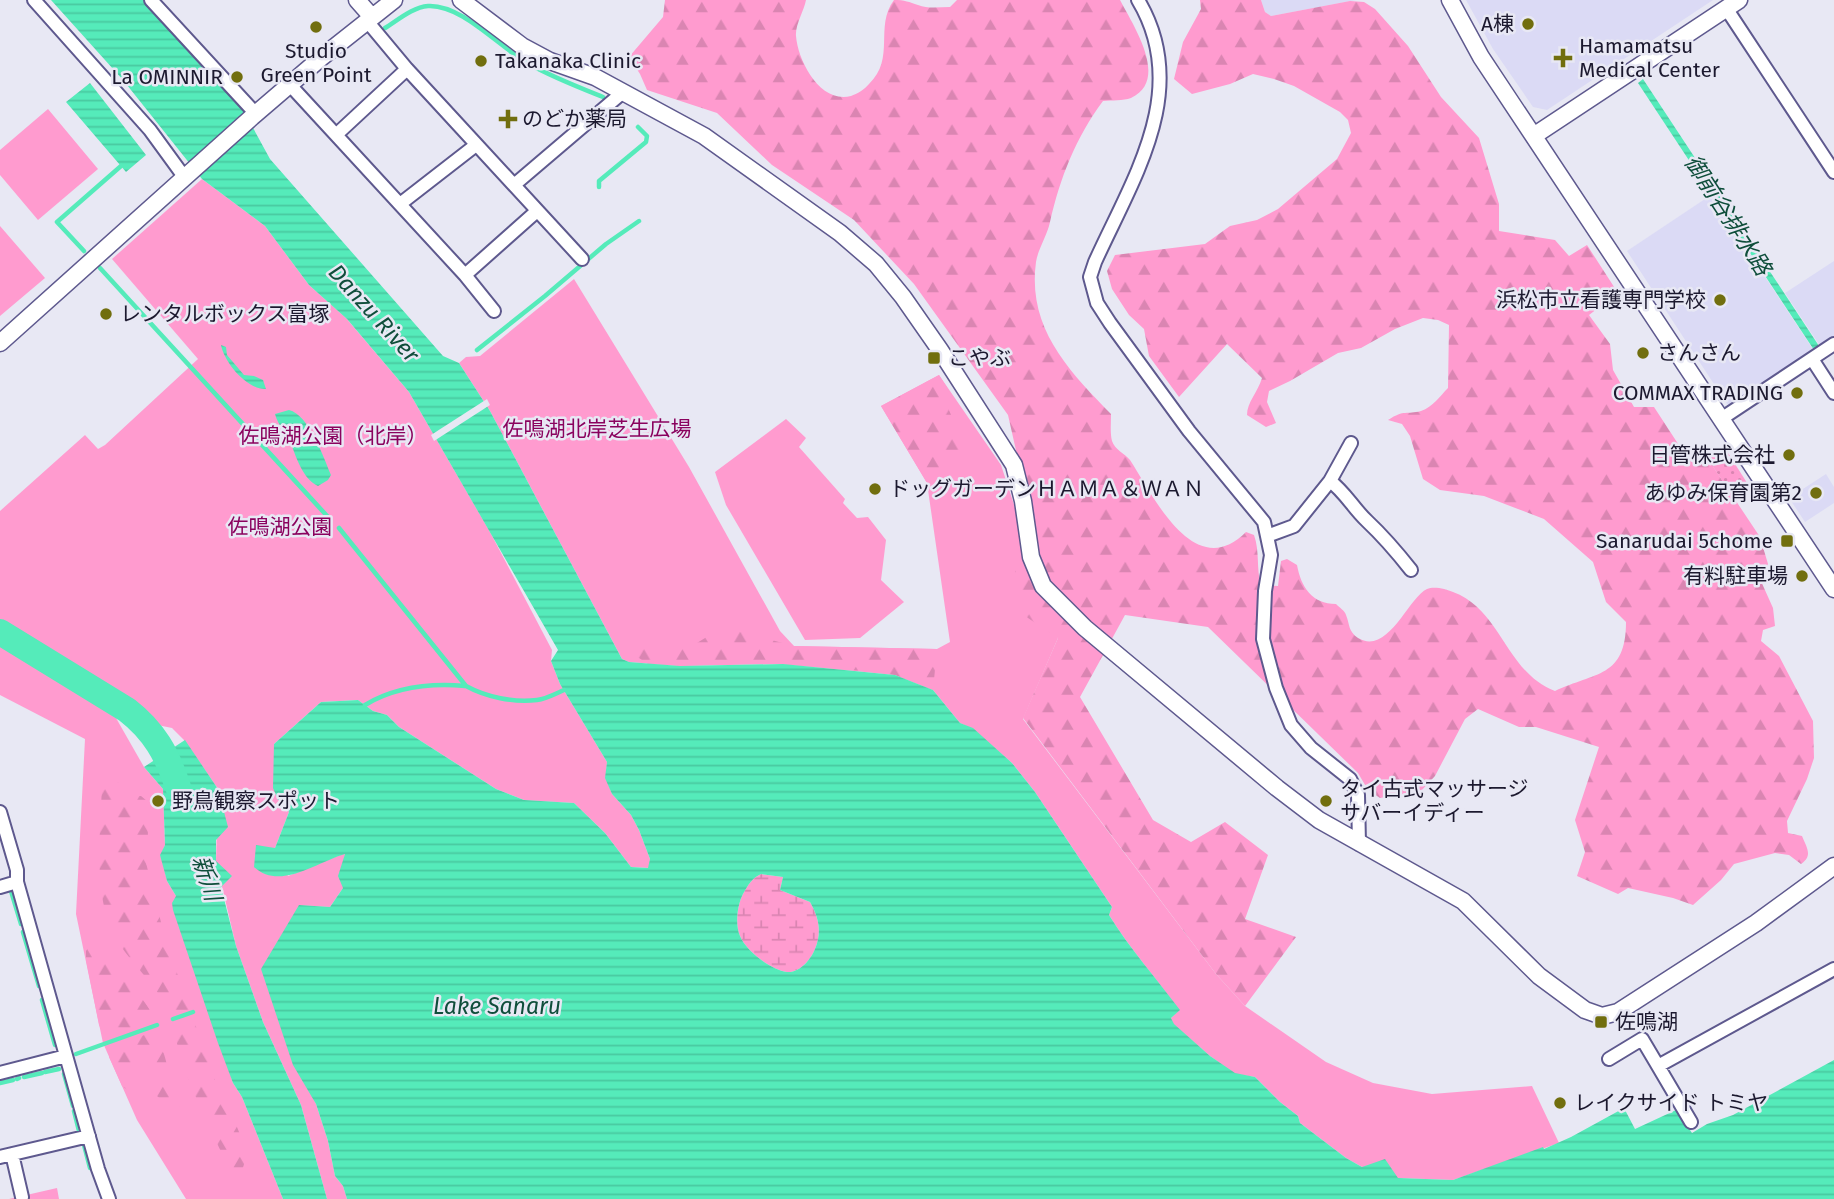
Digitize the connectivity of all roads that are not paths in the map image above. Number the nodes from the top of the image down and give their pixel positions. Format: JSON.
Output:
{"nodes":[{"id":1,"x":34,"y":0,"type":"edge"},
{"id":2,"x":151,"y":0,"type":"edge"},
{"id":3,"x":358,"y":0,"type":"edge"},
{"id":4,"x":394,"y":0,"type":"edge"},
{"id":5,"x":461,"y":0,"type":"edge"},
{"id":6,"x":1139,"y":0,"type":"edge"},
{"id":7,"x":1450,"y":0,"type":"edge"},
{"id":8,"x":1733,"y":4,"type":"edge"},
{"id":9,"x":374,"y":27,"type":"junction"},
{"id":10,"x":407,"y":69,"type":"junction"},
{"id":11,"x":290,"y":85,"type":"junction"},
{"id":12,"x":614,"y":99,"type":"junction"},
{"id":13,"x":254,"y":116,"type":"junction"},
{"id":14,"x":337,"y":134,"type":"junction"},
{"id":15,"x":1535,"y":135,"type":"junction"},
{"id":16,"x":476,"y":145,"type":"junction"},
{"id":17,"x":1834,"y":172,"type":"edge"},
{"id":18,"x":188,"y":175,"type":"junction"},
{"id":19,"x":514,"y":185,"type":"junction"},
{"id":20,"x":400,"y":204,"type":"junction"},
{"id":21,"x":537,"y":211,"type":"junction"},
{"id":22,"x":582,"y":259,"type":"dead end"},
{"id":23,"x":465,"y":275,"type":"junction"},
{"id":24,"x":494,"y":311,"type":"dead end"},
{"id":25,"x":0,"y":343,"type":"edge"},
{"id":26,"x":1832,"y":350,"type":"edge"},
{"id":27,"x":1812,"y":359,"type":"junction"},
{"id":28,"x":1834,"y":393,"type":"edge"},
{"id":29,"x":1721,"y":419,"type":"junction"},
{"id":30,"x":1351,"y":443,"type":"dead end"},
{"id":31,"x":1330,"y":481,"type":"junction"},
{"id":32,"x":1267,"y":536,"type":"junction"},
{"id":33,"x":1411,"y":570,"type":"dead end"},
{"id":34,"x":1834,"y":589,"type":"edge"},
{"id":35,"x":0,"y":812,"type":"edge"},
{"id":36,"x":1359,"y":844,"type":"junction"},
{"id":37,"x":1834,"y":866,"type":"edge"},
{"id":38,"x":17,"y":882,"type":"junction"},
{"id":39,"x":0,"y":887,"type":"edge"},
{"id":40,"x":1834,"y":969,"type":"edge"},
{"id":41,"x":66,"y":1056,"type":"junction"},
{"id":42,"x":1609,"y":1059,"type":"dead end"},
{"id":43,"x":1658,"y":1066,"type":"junction"},
{"id":44,"x":0,"y":1073,"type":"edge"},
{"id":45,"x":1691,"y":1122,"type":"dead end"},
{"id":46,"x":89,"y":1136,"type":"junction"},
{"id":47,"x":6,"y":1156,"type":"edge"},
{"id":48,"x":22,"y":1197,"type":"dead end"},
{"id":49,"x":109,"y":1199,"type":"edge"}],
"edges":[{"from":1,"to":18,"type":"street"},
{"from":2,"to":13,"type":"street"},
{"from":3,"to":9,"type":"street"},
{"from":4,"to":9,"type":"street"},
{"from":5,"to":12,"type":"street"},
{"from":6,"to":32,"type":"street"},
{"from":7,"to":15,"type":"street"},
{"from":8,"to":15,"type":"street"},
{"from":8,"to":17,"type":"street"},
{"from":9,"to":10,"type":"street"},
{"from":9,"to":11,"type":"street"},
{"from":10,"to":14,"type":"street"},
{"from":10,"to":16,"type":"street"},
{"from":11,"to":13,"type":"street"},
{"from":11,"to":14,"type":"street"},
{"from":12,"to":19,"type":"street"},
{"from":12,"to":36,"type":"street"},
{"from":13,"to":18,"type":"street"},
{"from":14,"to":20,"type":"street"},
{"from":15,"to":29,"type":"street"},
{"from":16,"to":19,"type":"street"},
{"from":16,"to":20,"type":"street"},
{"from":18,"to":25,"type":"street"},
{"from":19,"to":21,"type":"street"},
{"from":20,"to":23,"type":"street"},
{"from":21,"to":22,"type":"street"},
{"from":21,"to":23,"type":"street"},
{"from":23,"to":24,"type":"street"},
{"from":26,"to":27,"type":"street"},
{"from":27,"to":28,"type":"street"},
{"from":27,"to":29,"type":"street"},
{"from":29,"to":34,"type":"street"},
{"from":30,"to":31,"type":"street"},
{"from":31,"to":32,"type":"street"},
{"from":31,"to":33,"type":"street"},
{"from":32,"to":36,"type":"street"},
{"from":35,"to":38,"type":"street"},
{"from":36,"to":37,"type":"street"},
{"from":38,"to":39,"type":"street"},
{"from":38,"to":41,"type":"street"},
{"from":40,"to":43,"type":"street"},
{"from":41,"to":44,"type":"street"},
{"from":41,"to":46,"type":"street"},
{"from":42,"to":43,"type":"street"},
{"from":43,"to":45,"type":"street"},
{"from":46,"to":47,"type":"street"},
{"from":46,"to":49,"type":"street"},
{"from":47,"to":48,"type":"street"}]}
